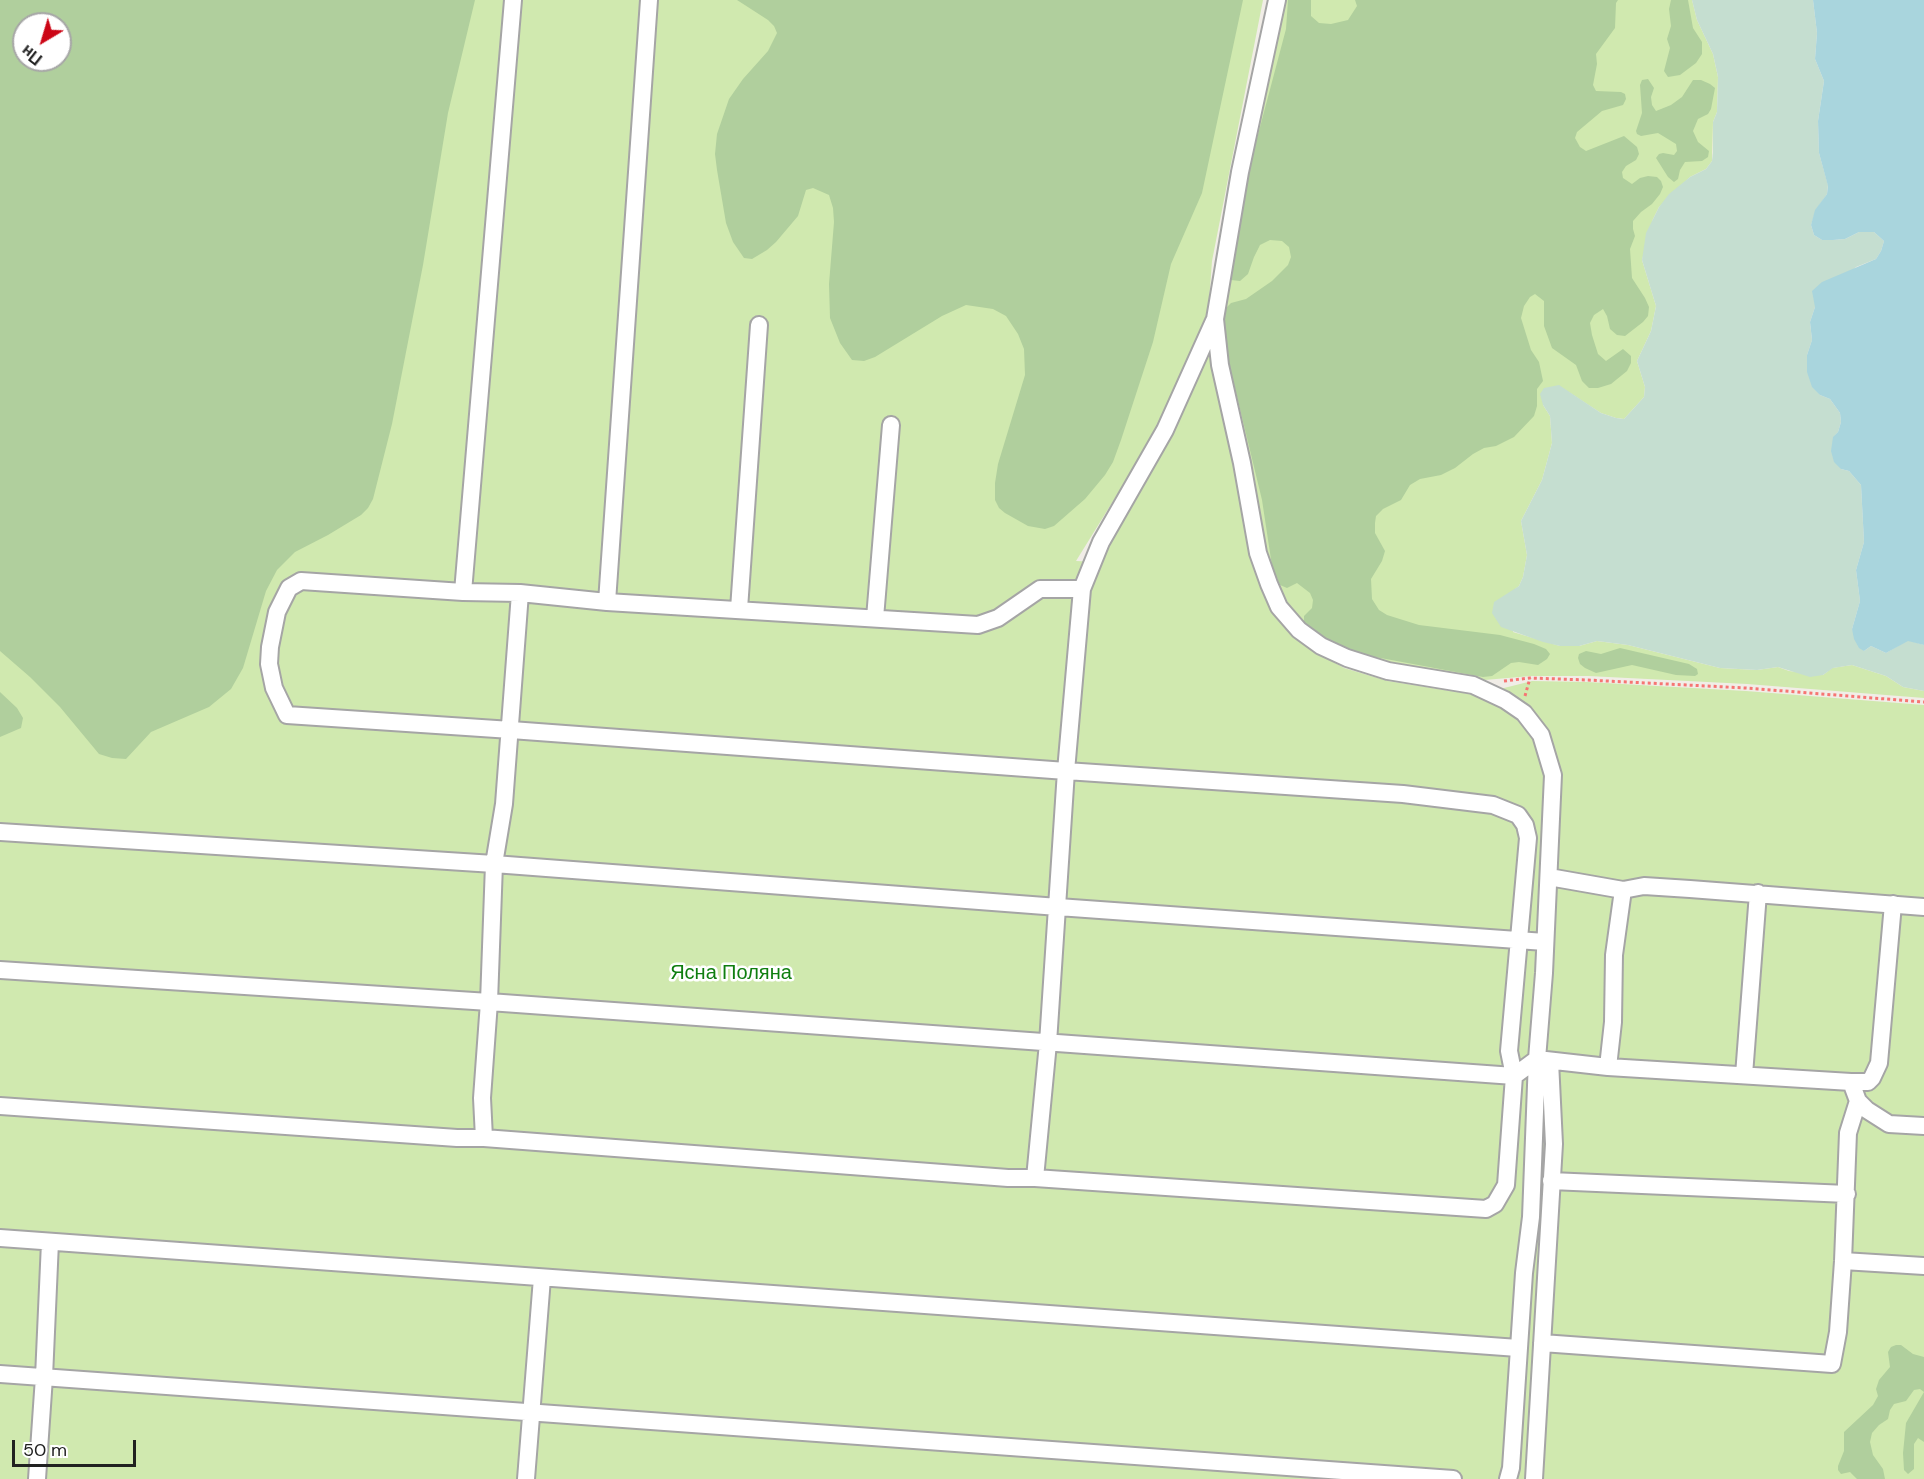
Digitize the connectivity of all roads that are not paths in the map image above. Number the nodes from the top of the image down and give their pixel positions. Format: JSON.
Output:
{"nodes":[{"id":1,"x":513,"y":0,"type":"edge"},
{"id":2,"x":649,"y":0,"type":"edge"},
{"id":3,"x":1277,"y":0,"type":"edge"},
{"id":4,"x":1215,"y":319,"type":"junction"},
{"id":5,"x":759,"y":325,"type":"dead end"},
{"id":6,"x":891,"y":425,"type":"dead end"},
{"id":7,"x":1082,"y":589,"type":"junction"},
{"id":8,"x":464,"y":592,"type":"junction"},
{"id":9,"x":520,"y":593,"type":"junction"},
{"id":10,"x":607,"y":602,"type":"junction"},
{"id":11,"x":739,"y":609,"type":"junction"},
{"id":12,"x":875,"y":618,"type":"junction"},
{"id":13,"x":511,"y":730,"type":"junction"},
{"id":14,"x":1066,"y":771,"type":"junction"},
{"id":15,"x":0,"y":832,"type":"edge"},
{"id":16,"x":494,"y":864,"type":"junction"},
{"id":17,"x":1549,"y":877,"type":"junction"},
{"id":18,"x":1623,"y":890,"type":"junction"},
{"id":19,"x":1758,"y":893,"type":"junction"},
{"id":20,"x":1893,"y":904,"type":"junction"},
{"id":21,"x":1058,"y":907,"type":"junction"},
{"id":22,"x":1924,"y":907,"type":"edge"},
{"id":23,"x":1518,"y":940,"type":"junction"},
{"id":24,"x":1545,"y":942,"type":"junction"},
{"id":25,"x":0,"y":970,"type":"edge"},
{"id":26,"x":489,"y":1002,"type":"junction"},
{"id":27,"x":1048,"y":1044,"type":"junction"},
{"id":28,"x":1543,"y":1060,"type":"junction"},
{"id":29,"x":1608,"y":1067,"type":"junction"},
{"id":30,"x":1744,"y":1075,"type":"junction"},
{"id":31,"x":1514,"y":1076,"type":"junction"},
{"id":32,"x":1851,"y":1082,"type":"junction"},
{"id":33,"x":1858,"y":1101,"type":"junction"},
{"id":34,"x":0,"y":1106,"type":"edge"},
{"id":35,"x":1924,"y":1126,"type":"edge"},
{"id":36,"x":484,"y":1138,"type":"junction"},
{"id":37,"x":1035,"y":1178,"type":"junction"},
{"id":38,"x":1551,"y":1181,"type":"junction"},
{"id":39,"x":1847,"y":1194,"type":"junction"},
{"id":40,"x":0,"y":1238,"type":"edge"},
{"id":41,"x":50,"y":1242,"type":"junction"},
{"id":42,"x":1843,"y":1260,"type":"junction"},
{"id":43,"x":1924,"y":1266,"type":"edge"},
{"id":44,"x":542,"y":1278,"type":"junction"},
{"id":45,"x":1542,"y":1343,"type":"junction"},
{"id":46,"x":1518,"y":1348,"type":"junction"},
{"id":47,"x":0,"y":1374,"type":"edge"},
{"id":48,"x":44,"y":1377,"type":"junction"},
{"id":49,"x":531,"y":1413,"type":"junction"},
{"id":50,"x":37,"y":1479,"type":"edge"},
{"id":51,"x":526,"y":1479,"type":"edge"},
{"id":52,"x":1453,"y":1479,"type":"edge"},
{"id":53,"x":1508,"y":1479,"type":"edge"},
{"id":54,"x":1534,"y":1479,"type":"edge"}],
"edges":[{"from":1,"to":8,"type":"street"},
{"from":2,"to":10,"type":"street"},
{"from":3,"to":4,"type":"street"},
{"from":4,"to":7,"type":"street"},
{"from":4,"to":17,"type":"street"},
{"from":5,"to":11,"type":"street"},
{"from":6,"to":12,"type":"street"},
{"from":7,"to":12,"type":"street"},
{"from":7,"to":14,"type":"street"},
{"from":8,"to":9,"type":"street"},
{"from":8,"to":13,"type":"street"},
{"from":9,"to":10,"type":"street"},
{"from":9,"to":13,"type":"street"},
{"from":10,"to":11,"type":"street"},
{"from":11,"to":12,"type":"street"},
{"from":13,"to":14,"type":"street"},
{"from":13,"to":16,"type":"street"},
{"from":14,"to":21,"type":"street"},
{"from":14,"to":23,"type":"street"},
{"from":15,"to":16,"type":"street"},
{"from":16,"to":21,"type":"street"},
{"from":16,"to":26,"type":"street"},
{"from":17,"to":18,"type":"street"},
{"from":17,"to":24,"type":"street"},
{"from":18,"to":19,"type":"street"},
{"from":18,"to":29,"type":"street"},
{"from":19,"to":20,"type":"street"},
{"from":19,"to":30,"type":"street"},
{"from":20,"to":22,"type":"street"},
{"from":20,"to":32,"type":"street"},
{"from":21,"to":23,"type":"street"},
{"from":21,"to":27,"type":"street"},
{"from":23,"to":24,"type":"street"},
{"from":23,"to":31,"type":"street"},
{"from":24,"to":28,"type":"street"},
{"from":25,"to":26,"type":"street"},
{"from":26,"to":27,"type":"street"},
{"from":26,"to":36,"type":"street"},
{"from":27,"to":31,"type":"street"},
{"from":27,"to":37,"type":"street"},
{"from":28,"to":29,"type":"street"},
{"from":28,"to":31,"type":"street"},
{"from":28,"to":38,"type":"street"},
{"from":28,"to":46,"type":"street"},
{"from":29,"to":30,"type":"street"},
{"from":30,"to":32,"type":"street"},
{"from":31,"to":37,"type":"street"},
{"from":32,"to":33,"type":"street"},
{"from":33,"to":35,"type":"street"},
{"from":33,"to":39,"type":"street"},
{"from":34,"to":36,"type":"street"},
{"from":36,"to":37,"type":"street"},
{"from":38,"to":39,"type":"street"},
{"from":38,"to":45,"type":"street"},
{"from":39,"to":42,"type":"street"},
{"from":40,"to":41,"type":"street"},
{"from":41,"to":44,"type":"street"},
{"from":41,"to":48,"type":"street"},
{"from":42,"to":43,"type":"street"},
{"from":42,"to":45,"type":"street"},
{"from":44,"to":46,"type":"street"},
{"from":44,"to":49,"type":"street"},
{"from":45,"to":54,"type":"street"},
{"from":46,"to":53,"type":"street"},
{"from":47,"to":48,"type":"street"},
{"from":48,"to":49,"type":"street"},
{"from":48,"to":50,"type":"street"},
{"from":49,"to":51,"type":"street"},
{"from":49,"to":52,"type":"street"}]}
